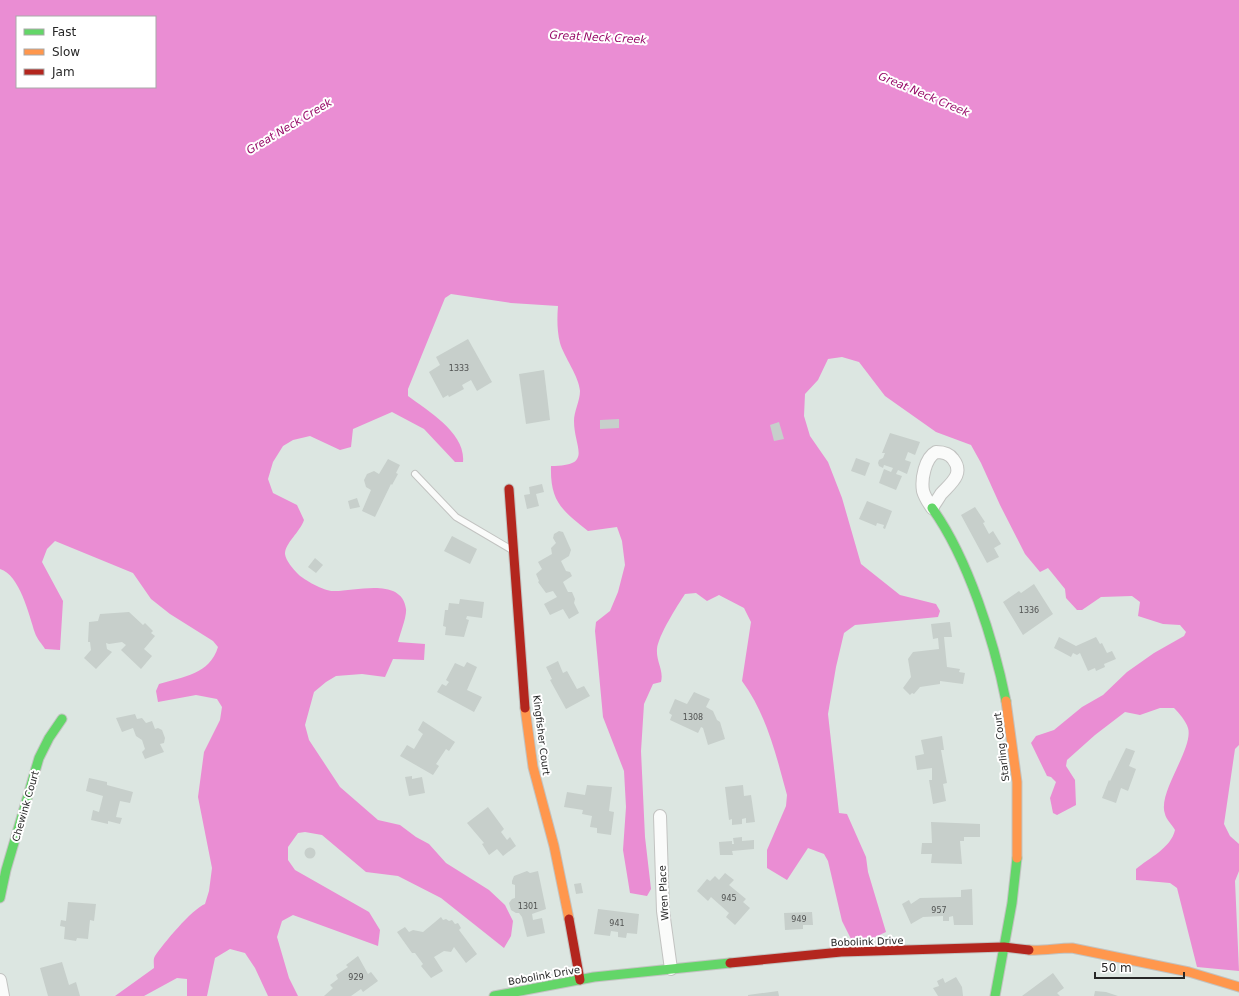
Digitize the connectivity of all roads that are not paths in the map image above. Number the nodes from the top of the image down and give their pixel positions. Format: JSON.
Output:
{"nodes":[{"id":1,"x":415,"y":474,"type":"dead end"},
{"id":2,"x":509,"y":490,"type":"dead end"},
{"id":3,"x":932,"y":508,"type":"dead end"},
{"id":4,"x":515,"y":552,"type":"junction"},
{"id":5,"x":62,"y":718,"type":"dead end"},
{"id":6,"x":660,"y":816,"type":"dead end"},
{"id":7,"x":0,"y":898,"type":"edge"},
{"id":8,"x":1004,"y":947,"type":"junction"},
{"id":9,"x":671,"y":969,"type":"junction"},
{"id":10,"x":0,"y":980,"type":"edge"},
{"id":11,"x":580,"y":980,"type":"junction"},
{"id":12,"x":1239,"y":987,"type":"edge"},
{"id":13,"x":3,"y":996,"type":"edge"},
{"id":14,"x":494,"y":996,"type":"edge"},
{"id":15,"x":995,"y":996,"type":"edge"}],
"edges":[{"from":1,"to":4,"type":"lane"},
{"from":2,"to":4,"type":"street","name":"Kingfisher Court"},
{"from":3,"to":8,"type":"street","name":"Starling Court"},
{"from":4,"to":11,"type":"street","name":"Kingfisher Court"},
{"from":5,"to":7,"type":"street","name":"Chewink Court"},
{"from":6,"to":9,"type":"street","name":"Wren Place"},
{"from":8,"to":9,"type":"street","name":"Bobolink Drive"},
{"from":8,"to":12,"type":"street","name":"Bobolink Drive"},
{"from":8,"to":15,"type":"street","name":"Starling Court"},
{"from":9,"to":11,"type":"street","name":"Bobolink Drive"},
{"from":10,"to":13,"type":"street"},
{"from":11,"to":14,"type":"street","name":"Bobolink Drive"}]}
